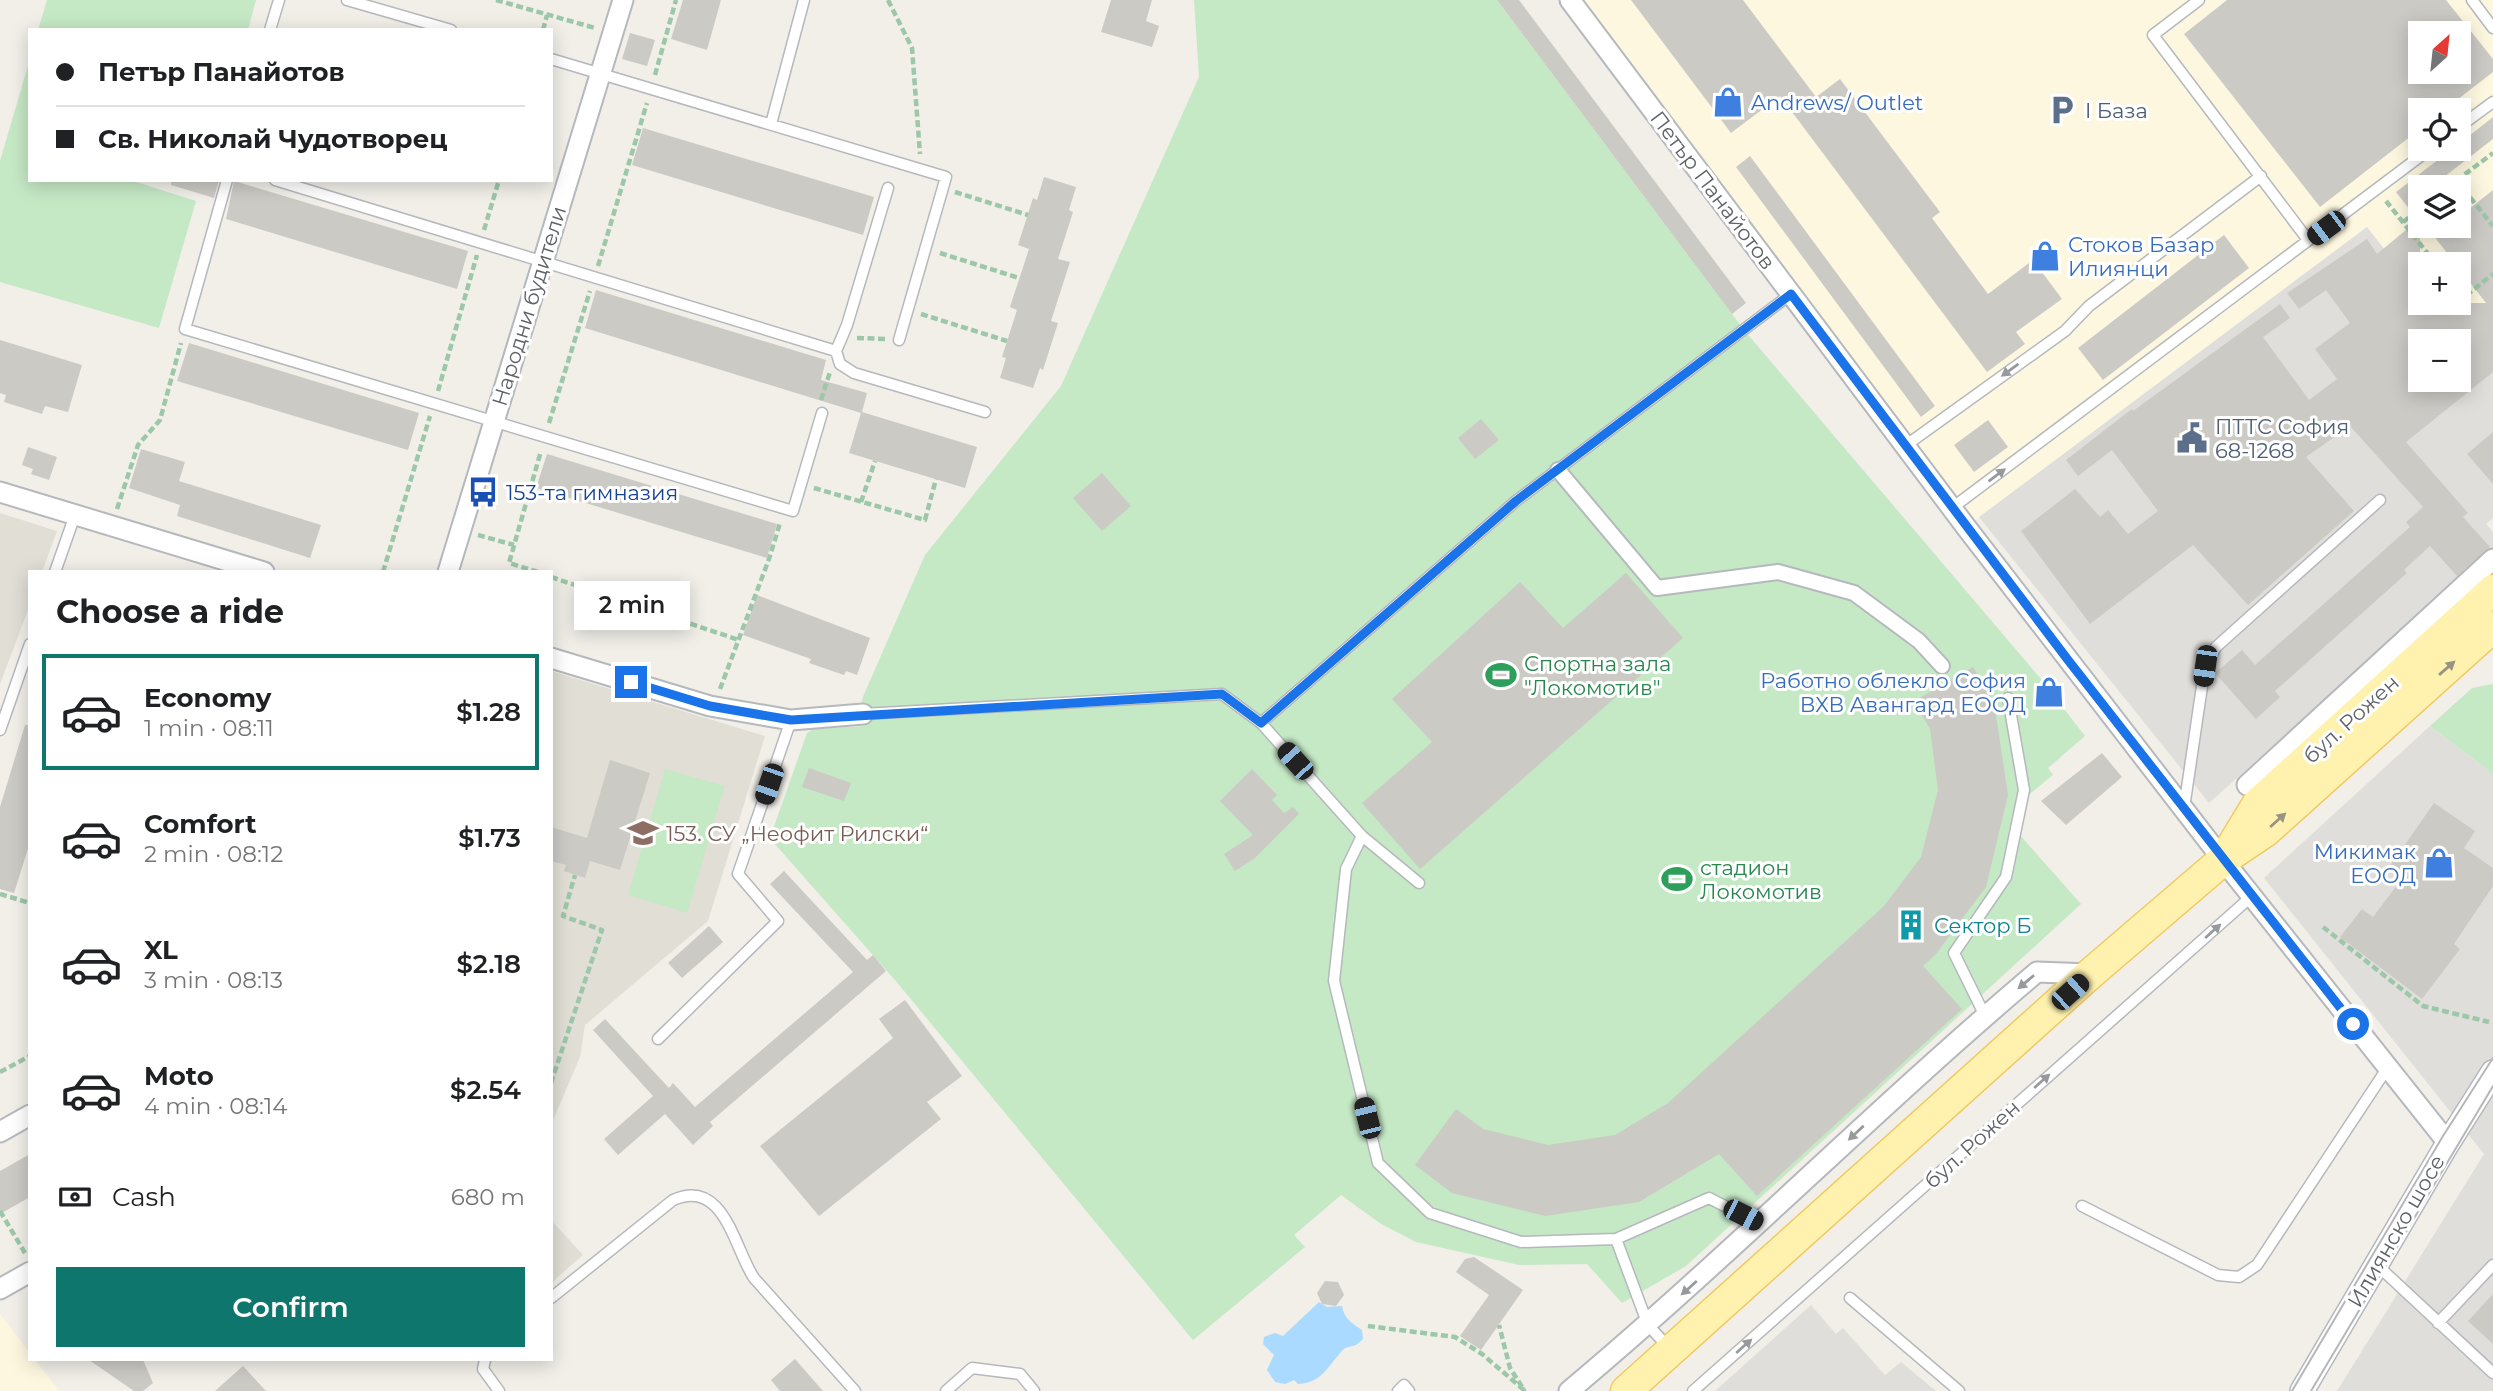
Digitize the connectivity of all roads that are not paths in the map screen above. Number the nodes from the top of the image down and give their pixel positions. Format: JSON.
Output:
{"nodes":[{"id":1,"x":279,"y":0,"type":"edge"},
{"id":2,"x":347,"y":0,"type":"edge"},
{"id":3,"x":623,"y":0,"type":"edge"},
{"id":4,"x":804,"y":0,"type":"edge"},
{"id":5,"x":1570,"y":0,"type":"edge"},
{"id":6,"x":2199,"y":0,"type":"edge"},
{"id":7,"x":2472,"y":0,"type":"edge"},
{"id":8,"x":271,"y":28,"type":"edge"},
{"id":9,"x":444,"y":28,"type":"edge"},
{"id":10,"x":2493,"y":28,"type":"edge"},
{"id":11,"x":553,"y":60,"type":"edge"},
{"id":12,"x":601,"y":73,"type":"junction"},
{"id":13,"x":2493,"y":102,"type":"edge"},
{"id":14,"x":2471,"y":118,"type":"edge"},
{"id":15,"x":771,"y":124,"type":"junction"},
{"id":16,"x":2414,"y":161,"type":"edge"},
{"id":17,"x":2261,"y":176,"type":"junction"},
{"id":18,"x":226,"y":182,"type":"edge"},
{"id":19,"x":282,"y":182,"type":"edge"},
{"id":20,"x":888,"y":187,"type":"dead end"},
{"id":21,"x":2308,"y":240,"type":"junction"},
{"id":22,"x":543,"y":262,"type":"junction"},
{"id":23,"x":1791,"y":294,"type":"junction"},
{"id":24,"x":899,"y":340,"type":"road end"},
{"id":25,"x":836,"y":351,"type":"junction"},
{"id":26,"x":985,"y":412,"type":"dead end"},
{"id":27,"x":822,"y":413,"type":"dead end"},
{"id":28,"x":494,"y":421,"type":"junction"},
{"id":29,"x":1905,"y":446,"type":"junction"},
{"id":30,"x":1558,"y":470,"type":"junction"},
{"id":31,"x":0,"y":492,"type":"edge"},
{"id":32,"x":2380,"y":500,"type":"dead end"},
{"id":33,"x":1952,"y":508,"type":"junction"},
{"id":34,"x":75,"y":515,"type":"junction"},
{"id":35,"x":2493,"y":559,"type":"edge"},
{"id":36,"x":56,"y":570,"type":"edge"},
{"id":37,"x":257,"y":570,"type":"edge"},
{"id":38,"x":449,"y":570,"type":"edge"},
{"id":39,"x":2493,"y":590,"type":"edge"},
{"id":40,"x":2493,"y":627,"type":"edge"},
{"id":41,"x":28,"y":650,"type":"edge"},
{"id":42,"x":553,"y":659,"type":"edge"},
{"id":43,"x":1942,"y":666,"type":"dead end"},
{"id":44,"x":2008,"y":698,"type":"dead end"},
{"id":45,"x":863,"y":714,"type":"joint"},
{"id":46,"x":791,"y":720,"type":"junction"},
{"id":47,"x":1261,"y":723,"type":"junction"},
{"id":48,"x":0,"y":730,"type":"edge"},
{"id":49,"x":2247,"y":785,"type":"dead end"},
{"id":50,"x":2183,"y":809,"type":"junction"},
{"id":51,"x":1362,"y":836,"type":"junction"},
{"id":52,"x":2223,"y":860,"type":"junction"},
{"id":53,"x":1419,"y":883,"type":"dead end"},
{"id":54,"x":2252,"y":896,"type":"junction"},
{"id":55,"x":2090,"y":974,"type":"junction"},
{"id":56,"x":1985,"y":1016,"type":"junction"},
{"id":57,"x":658,"y":1039,"type":"dead end"},
{"id":58,"x":2388,"y":1067,"type":"junction"},
{"id":59,"x":2493,"y":1072,"type":"edge"},
{"id":60,"x":28,"y":1116,"type":"edge"},
{"id":61,"x":0,"y":1132,"type":"edge"},
{"id":62,"x":2448,"y":1143,"type":"junction"},
{"id":63,"x":2082,"y":1206,"type":"dead end"},
{"id":64,"x":1760,"y":1224,"type":"junction"},
{"id":65,"x":1616,"y":1239,"type":"junction"},
{"id":66,"x":2376,"y":1265,"type":"junction"},
{"id":67,"x":2493,"y":1265,"type":"edge"},
{"id":68,"x":28,"y":1273,"type":"edge"},
{"id":69,"x":0,"y":1289,"type":"edge"},
{"id":70,"x":553,"y":1296,"type":"edge"},
{"id":71,"x":1850,"y":1298,"type":"dead end"},
{"id":72,"x":2438,"y":1323,"type":"junction"},
{"id":73,"x":1648,"y":1325,"type":"junction"},
{"id":74,"x":1671,"y":1350,"type":"junction"},
{"id":75,"x":485,"y":1361,"type":"edge"},
{"id":76,"x":2493,"y":1373,"type":"edge"},
{"id":77,"x":499,"y":1391,"type":"edge"},
{"id":78,"x":855,"y":1391,"type":"edge"},
{"id":79,"x":946,"y":1391,"type":"edge"},
{"id":80,"x":1034,"y":1391,"type":"edge"},
{"id":81,"x":1398,"y":1391,"type":"edge"},
{"id":82,"x":1409,"y":1391,"type":"edge"},
{"id":83,"x":1569,"y":1391,"type":"edge"},
{"id":84,"x":1626,"y":1391,"type":"edge"},
{"id":85,"x":1693,"y":1391,"type":"edge"},
{"id":86,"x":1959,"y":1391,"type":"edge"},
{"id":87,"x":2302,"y":1391,"type":"edge"}],
"edges":[{"from":1,"to":8,"type":"lane"},
{"from":2,"to":9,"type":"lane"},
{"from":3,"to":12,"type":"street","name":"Народни будители"},
{"from":4,"to":15,"type":"lane"},
{"from":5,"to":23,"type":"street","name":"Петър Панайотов"},
{"from":6,"to":17,"type":"lane"},
{"from":7,"to":10,"type":"lane"},
{"from":11,"to":12,"type":"lane"},
{"from":12,"to":15,"type":"lane"},
{"from":12,"to":22,"type":"street","name":"Народни будители"},
{"from":13,"to":14,"type":"lane"},
{"from":15,"to":24,"type":"lane"},
{"from":16,"to":21,"type":"lane"},
{"from":17,"to":21,"type":"lane"},
{"from":17,"to":29,"type":"lane","one_way":true},
{"from":18,"to":28,"type":"lane"},
{"from":19,"to":22,"type":"lane"},
{"from":20,"to":25,"type":"lane"},
{"from":33,"to":21,"type":"lane","one_way":true},
{"from":22,"to":25,"type":"lane"},
{"from":22,"to":28,"type":"street","name":"Народни будители"},
{"from":23,"to":29,"type":"street","name":"Петър Панайотов"},
{"from":23,"to":30,"type":"lane"},
{"from":25,"to":26,"type":"lane"},
{"from":27,"to":28,"type":"lane"},
{"from":28,"to":38,"type":"street","name":"Народни будители"},
{"from":29,"to":33,"type":"street","name":"Петър Панайотов"},
{"from":30,"to":43,"type":"street"},
{"from":30,"to":47,"type":"lane"},
{"from":31,"to":34,"type":"street"},
{"from":32,"to":50,"type":"lane"},
{"from":33,"to":50,"type":"street","name":"Петър Панайотов"},
{"from":34,"to":36,"type":"lane"},
{"from":34,"to":37,"type":"street"},
{"from":35,"to":49,"type":"street","name":"бул. Рожен"},
{"from":39,"to":52,"type":"main road","name":"бул. Рожен"},
{"from":52,"to":40,"type":"main road","name":"бул. Рожен","one_way":true},
{"from":41,"to":48,"type":"lane"},
{"from":42,"to":46,"type":"street"},
{"from":44,"to":56,"type":"lane"},
{"from":45,"to":46,"type":"street"},
{"from":45,"to":47,"type":"lane"},
{"from":46,"to":57,"type":"lane"},
{"from":47,"to":51,"type":"lane"},
{"from":50,"to":52,"type":"street","name":"Петър Панайотов"},
{"from":51,"to":53,"type":"lane"},
{"from":51,"to":65,"type":"lane"},
{"from":52,"to":54,"type":"street","name":"Петър Панайотов"},
{"from":52,"to":55,"type":"main road","name":"бул. Рожен"},
{"from":54,"to":58,"type":"street","name":"Петър Панайотов"},
{"from":85,"to":54,"type":"lane","name":"бул. Рожен","one_way":true},
{"from":55,"to":56,"type":"street","one_way":true},
{"from":55,"to":74,"type":"main road","name":"бул. Рожен"},
{"from":56,"to":64,"type":"street","one_way":true},
{"from":58,"to":62,"type":"street","name":"Петър Панайотов"},
{"from":58,"to":63,"type":"lane"},
{"from":59,"to":62,"type":"street","name":"Илиянско шосе"},
{"from":60,"to":61,"type":"street"},
{"from":62,"to":66,"type":"street","name":"Илиянско шосе"},
{"from":64,"to":65,"type":"lane"},
{"from":64,"to":73,"type":"street","one_way":true},
{"from":65,"to":73,"type":"lane"},
{"from":66,"to":72,"type":"lane"},
{"from":66,"to":87,"type":"street","name":"Илиянско шосе"},
{"from":67,"to":72,"type":"lane"},
{"from":68,"to":69,"type":"street"},
{"from":70,"to":78,"type":"lane"},
{"from":71,"to":86,"type":"lane"},
{"from":72,"to":76,"type":"lane"},
{"from":73,"to":74,"type":"lane"},
{"from":73,"to":83,"type":"street"},
{"from":74,"to":84,"type":"main road","name":"бул. Рожен"},
{"from":75,"to":77,"type":"lane"},
{"from":79,"to":80,"type":"lane"},
{"from":81,"to":82,"type":"lane"}]}
